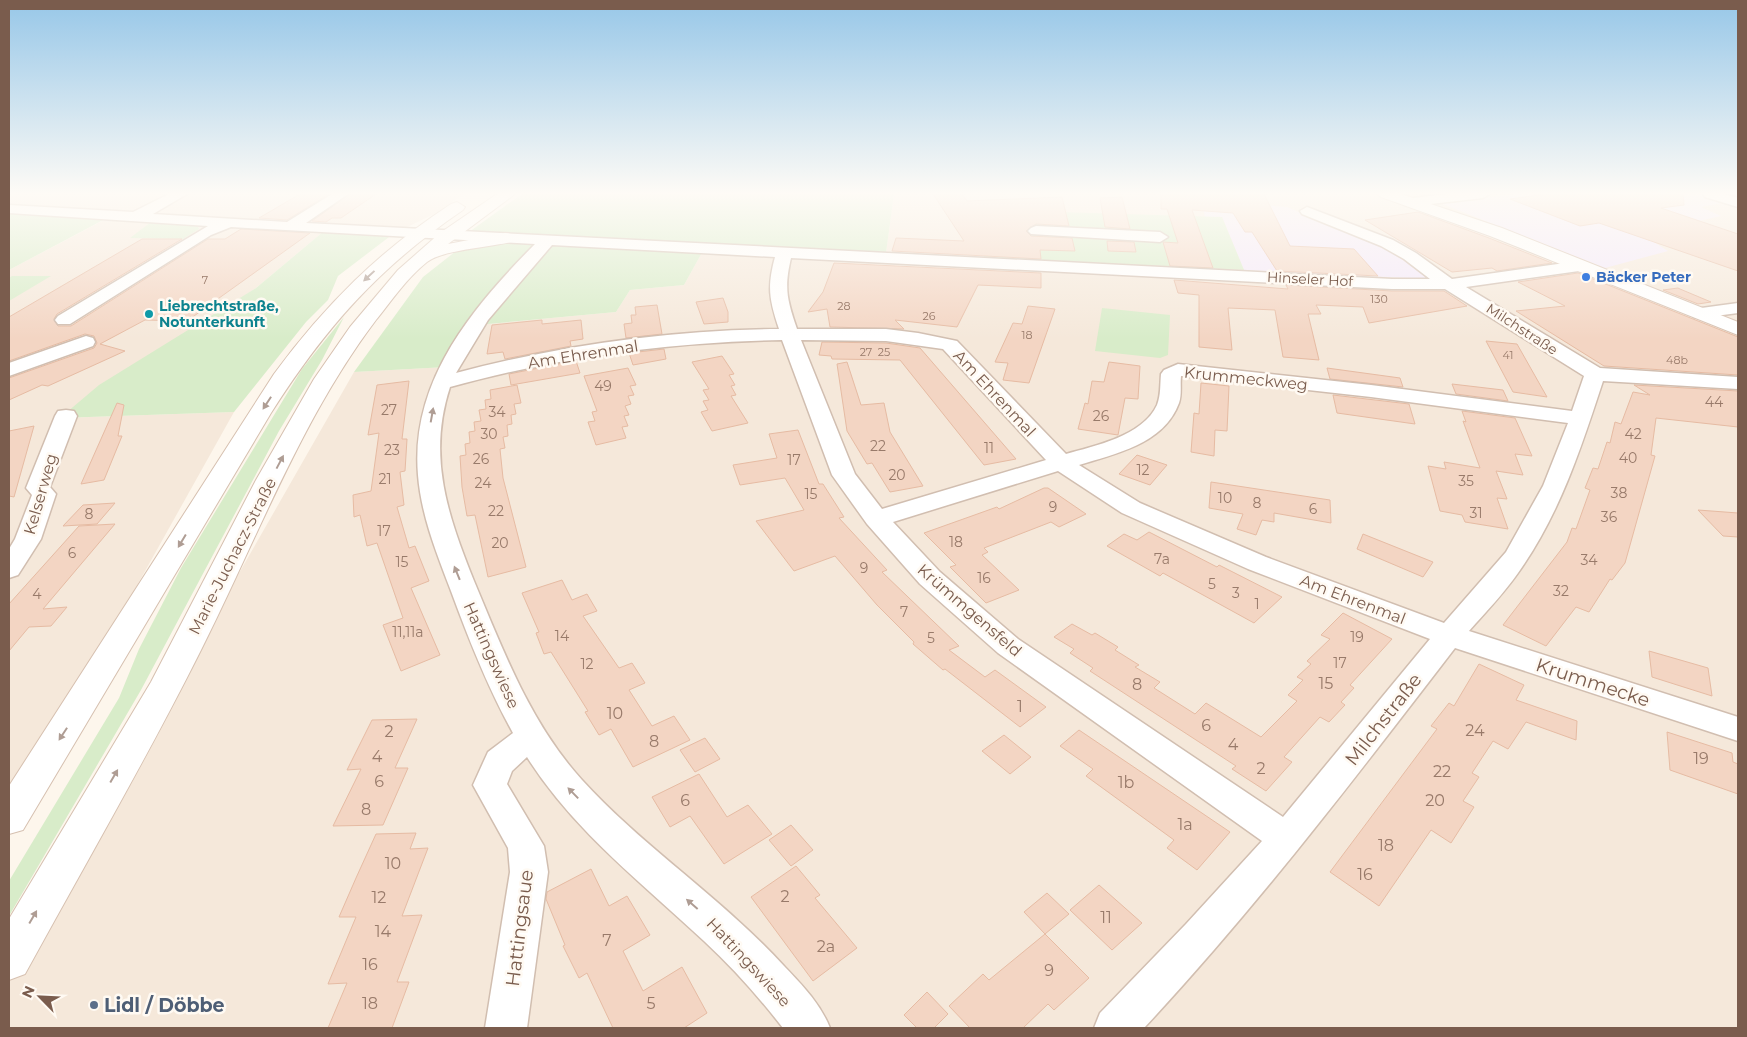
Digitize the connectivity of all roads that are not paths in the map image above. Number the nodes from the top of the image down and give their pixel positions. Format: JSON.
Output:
{"nodes":[{"id":1,"x":189,"y":242,"type":"edge"},
{"id":2,"x":403,"y":242,"type":"edge"},
{"id":3,"x":424,"y":242,"type":"edge"},
{"id":4,"x":427,"y":242,"type":"edge"},
{"id":5,"x":427,"y":242,"type":"edge"},
{"id":6,"x":480,"y":242,"type":"edge"},
{"id":7,"x":546,"y":242,"type":"edge"},
{"id":8,"x":595,"y":242,"type":"edge"},
{"id":9,"x":1162,"y":242,"type":"edge"},
{"id":10,"x":1383,"y":242,"type":"edge"},
{"id":11,"x":1518,"y":242,"type":"edge"},
{"id":12,"x":421,"y":245,"type":"junction"},
{"id":13,"x":784,"y":252,"type":"junction"},
{"id":14,"x":1579,"y":266,"type":"junction"},
{"id":15,"x":1170,"y":272,"type":"junction"},
{"id":16,"x":1449,"y":284,"type":"junction"},
{"id":17,"x":1738,"y":308,"type":"edge"},
{"id":18,"x":1700,"y":313,"type":"junction"},
{"id":19,"x":64,"y":320,"type":"dead end"},
{"id":20,"x":1738,"y":329,"type":"edge"},
{"id":21,"x":790,"y":334,"type":"junction"},
{"id":22,"x":86,"y":342,"type":"dead end"},
{"id":23,"x":9,"y":370,"type":"edge"},
{"id":24,"x":1595,"y":374,"type":"junction"},
{"id":25,"x":1738,"y":383,"type":"edge"},
{"id":26,"x":440,"y":384,"type":"junction"},
{"id":27,"x":66,"y":416,"type":"dead end"},
{"id":28,"x":1579,"y":418,"type":"junction"},
{"id":29,"x":1062,"y":464,"type":"junction"},
{"id":30,"x":876,"y":519,"type":"junction"},
{"id":31,"x":9,"y":569,"type":"edge"},
{"id":32,"x":1448,"y":635,"type":"junction"},
{"id":33,"x":1738,"y":729,"type":"edge"},
{"id":34,"x":533,"y":737,"type":"junction"},
{"id":35,"x":9,"y":818,"type":"edge"},
{"id":36,"x":1287,"y":839,"type":"junction"},
{"id":37,"x":9,"y":959,"type":"edge"},
{"id":38,"x":506,"y":1028,"type":"edge"},
{"id":39,"x":808,"y":1028,"type":"edge"},
{"id":40,"x":1115,"y":1028,"type":"edge"}],
"edges":[{"from":1,"to":19,"type":"street"},
{"from":2,"to":12,"type":"street","name":"Hinseler Hof"},
{"from":3,"to":12,"type":"main road","name":"Marie-Juchacz-Straße"},
{"from":4,"to":12,"type":"main road","name":"Marie-Juchacz-Straße"},
{"from":5,"to":12,"type":"street","name":"Hinseler Hof"},
{"from":6,"to":12,"type":"main road"},
{"from":7,"to":26,"type":"street","name":"Hattingswiese"},
{"from":8,"to":13,"type":"street","name":"Hinseler Hof"},
{"from":9,"to":15,"type":"street"},
{"from":10,"to":16,"type":"street"},
{"from":11,"to":14,"type":"main road"},
{"from":12,"to":35,"type":"main road","name":"Marie-Juchacz-Straße","one_way":true},
{"from":37,"to":12,"type":"main road","name":"Marie-Juchacz-Straße","one_way":true},
{"from":13,"to":15,"type":"street","name":"Hinseler Hof"},
{"from":13,"to":21,"type":"street","name":"Krümmgensfeld"},
{"from":14,"to":16,"type":"street","name":"Hinseler Hof"},
{"from":14,"to":18,"type":"main road"},
{"from":15,"to":16,"type":"street","name":"Hinseler Hof"},
{"from":16,"to":24,"type":"street","name":"Milchstraße"},
{"from":17,"to":18,"type":"street"},
{"from":18,"to":20,"type":"main road"},
{"from":21,"to":26,"type":"street","name":"Am Ehrenmal"},
{"from":21,"to":29,"type":"street","name":"Am Ehrenmal"},
{"from":21,"to":30,"type":"street","name":"Krümmgensfeld"},
{"from":22,"to":23,"type":"street"},
{"from":24,"to":25,"type":"street","name":"Milchstraße"},
{"from":24,"to":28,"type":"street","name":"Milchstraße"},
{"from":34,"to":26,"type":"street","name":"Hattingswiese","one_way":true},
{"from":27,"to":31,"type":"street","name":"Kelserweg"},
{"from":28,"to":29,"type":"street","name":"Krummeckweg"},
{"from":28,"to":32,"type":"street","name":"Milchstraße"},
{"from":29,"to":30,"type":"street","name":"Krummeckweg"},
{"from":29,"to":32,"type":"street","name":"Am Ehrenmal"},
{"from":30,"to":36,"type":"street","name":"Krümmgensfeld"},
{"from":32,"to":33,"type":"street","name":"Krummecke"},
{"from":32,"to":36,"type":"street","name":"Milchstraße"},
{"from":34,"to":38,"type":"street","name":"Hattingsaue"},
{"from":39,"to":34,"type":"street","name":"Hattingswiese","one_way":true},
{"from":36,"to":40,"type":"street","name":"Milchstraße"}]}
